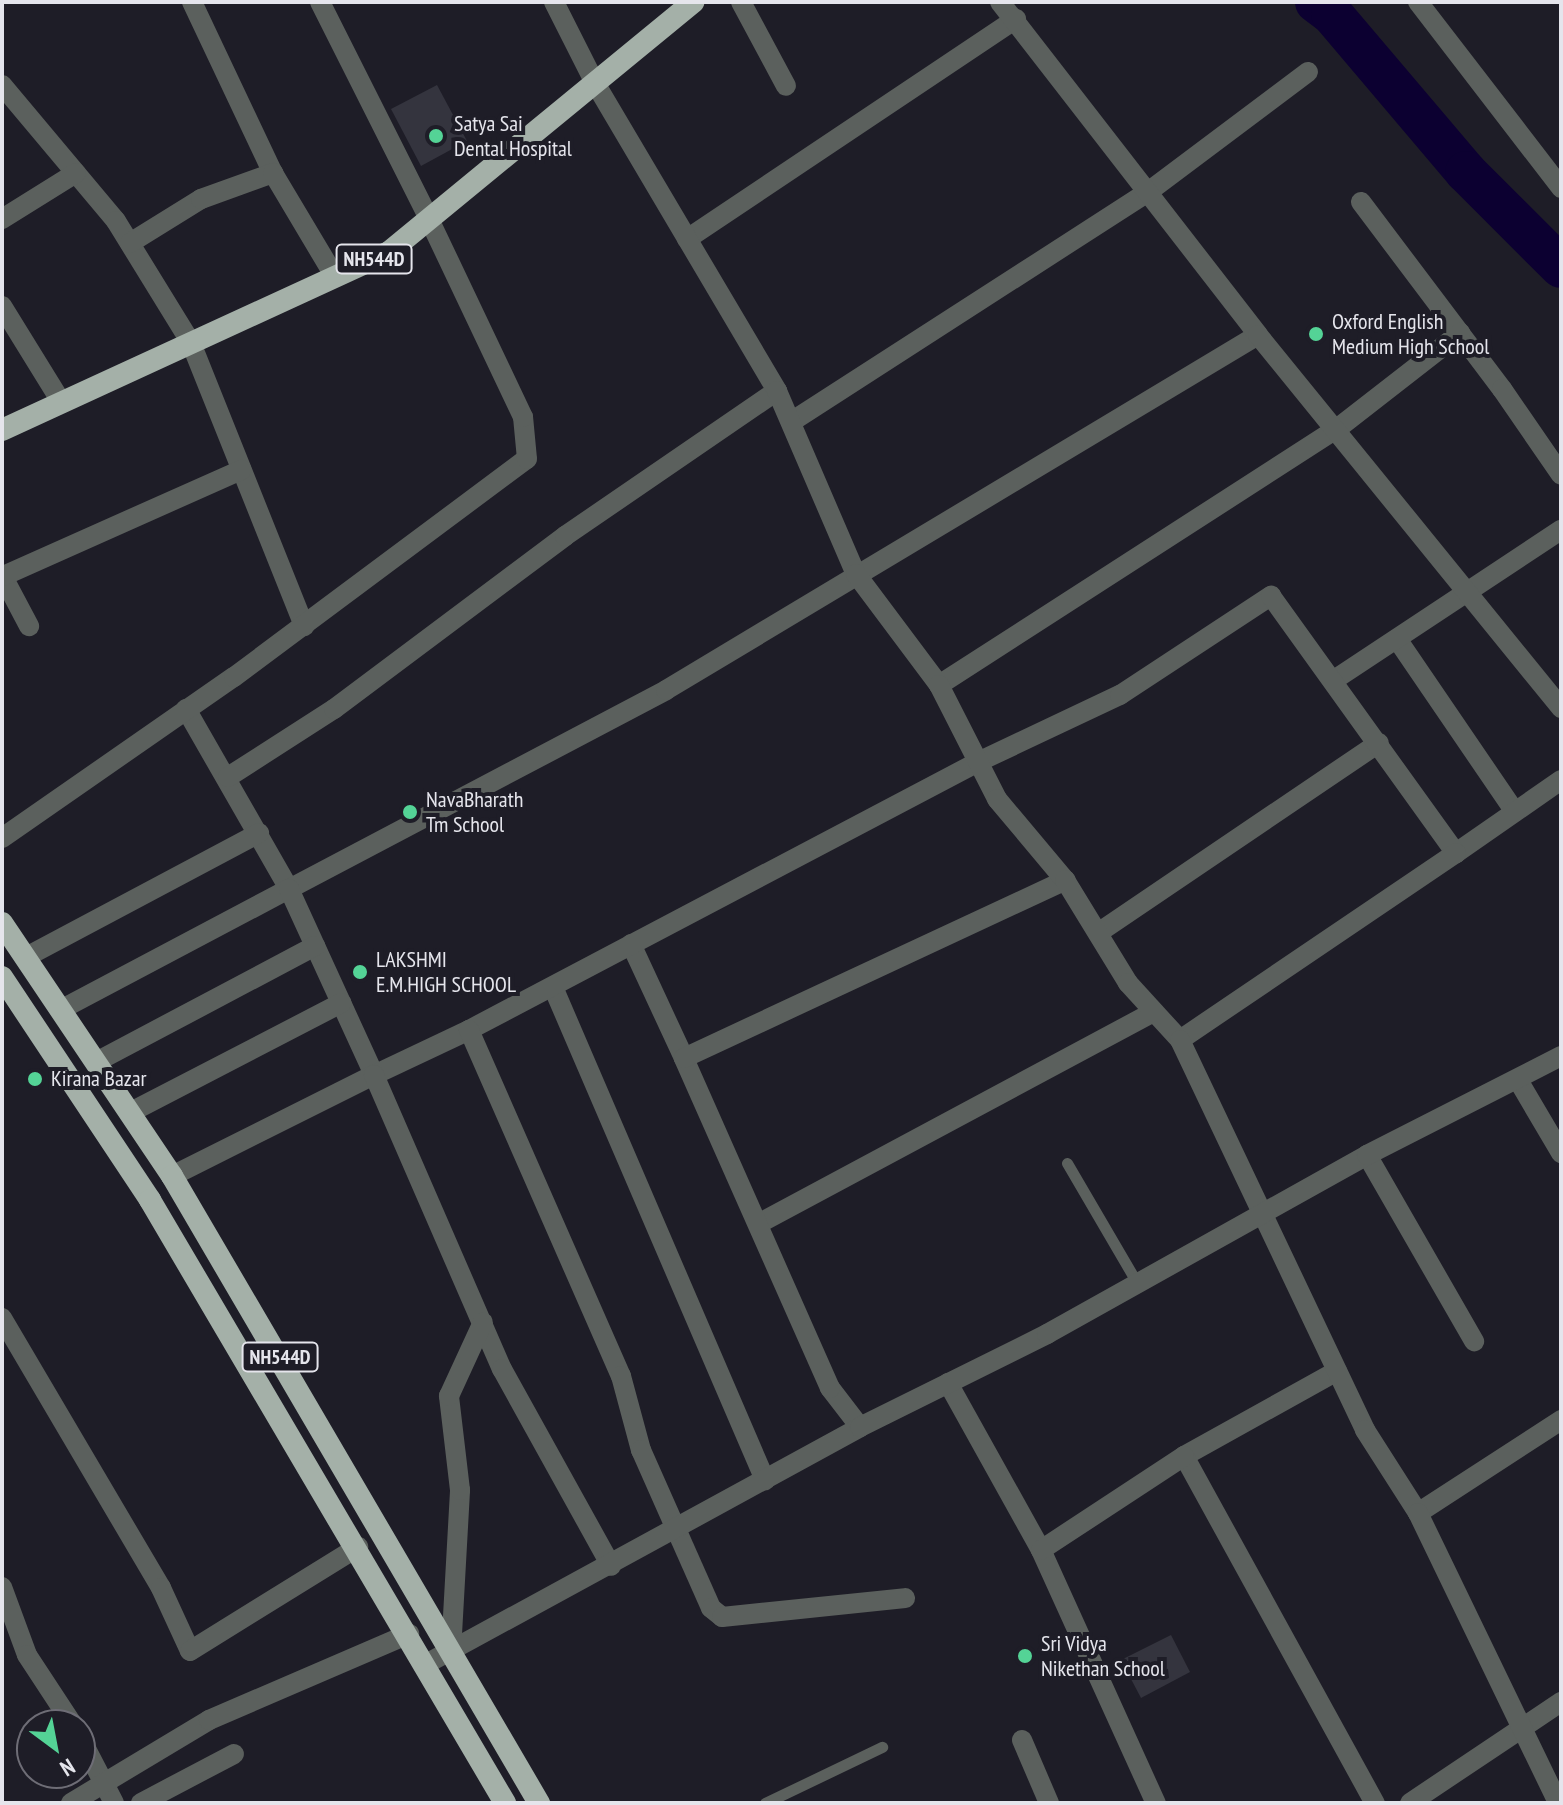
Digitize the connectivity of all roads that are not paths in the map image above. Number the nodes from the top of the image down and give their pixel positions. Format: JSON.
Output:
{"nodes":[{"id":1,"x":192,"y":2,"type":"edge"},
{"id":2,"x":320,"y":2,"type":"edge"},
{"id":3,"x":554,"y":2,"type":"edge"},
{"id":4,"x":693,"y":2,"type":"edge"},
{"id":5,"x":741,"y":2,"type":"edge"},
{"id":6,"x":1000,"y":2,"type":"edge"},
{"id":7,"x":1418,"y":2,"type":"edge"},
{"id":8,"x":1016,"y":19,"type":"junction"},
{"id":9,"x":1308,"y":72,"type":"dead end"},
{"id":10,"x":595,"y":83,"type":"junction"},
{"id":11,"x":2,"y":85,"type":"edge"},
{"id":12,"x":786,"y":86,"type":"dead end"},
{"id":13,"x":76,"y":173,"type":"junction"},
{"id":14,"x":273,"y":173,"type":"junction"},
{"id":15,"x":1561,"y":188,"type":"edge"},
{"id":16,"x":1148,"y":192,"type":"junction"},
{"id":17,"x":1361,"y":202,"type":"dead end"},
{"id":18,"x":2,"y":219,"type":"edge"},
{"id":19,"x":429,"y":219,"type":"junction"},
{"id":20,"x":687,"y":239,"type":"junction"},
{"id":21,"x":130,"y":243,"type":"junction"},
{"id":22,"x":335,"y":277,"type":"junction"},
{"id":23,"x":2,"y":306,"type":"edge"},
{"id":24,"x":1460,"y":333,"type":"junction"},
{"id":25,"x":1258,"y":335,"type":"junction"},
{"id":26,"x":191,"y":343,"type":"junction"},
{"id":27,"x":777,"y":391,"type":"junction"},
{"id":28,"x":62,"y":403,"type":"junction"},
{"id":29,"x":791,"y":422,"type":"junction"},
{"id":30,"x":1338,"y":428,"type":"junction"},
{"id":31,"x":2,"y":430,"type":"edge"},
{"id":32,"x":241,"y":470,"type":"junction"},
{"id":33,"x":1561,"y":475,"type":"edge"},
{"id":34,"x":1561,"y":530,"type":"edge"},
{"id":35,"x":856,"y":574,"type":"junction"},
{"id":36,"x":2,"y":575,"type":"edge"},
{"id":37,"x":1465,"y":594,"type":"junction"},
{"id":38,"x":29,"y":626,"type":"dead end"},
{"id":39,"x":304,"y":626,"type":"junction"},
{"id":40,"x":1397,"y":639,"type":"junction"},
{"id":41,"x":1334,"y":680,"type":"junction"},
{"id":42,"x":939,"y":685,"type":"junction"},
{"id":43,"x":1561,"y":708,"type":"edge"},
{"id":44,"x":186,"y":709,"type":"junction"},
{"id":45,"x":1379,"y":743,"type":"junction"},
{"id":46,"x":978,"y":762,"type":"junction"},
{"id":47,"x":228,"y":777,"type":"junction"},
{"id":48,"x":1561,"y":780,"type":"edge"},
{"id":49,"x":1515,"y":812,"type":"junction"},
{"id":50,"x":259,"y":833,"type":"junction"},
{"id":51,"x":2,"y":838,"type":"edge"},
{"id":52,"x":1456,"y":853,"type":"junction"},
{"id":53,"x":1065,"y":880,"type":"junction"},
{"id":54,"x":289,"y":889,"type":"junction"},
{"id":55,"x":2,"y":923,"type":"edge"},
{"id":56,"x":1098,"y":933,"type":"junction"},
{"id":57,"x":631,"y":944,"type":"junction"},
{"id":58,"x":315,"y":946,"type":"junction"},
{"id":59,"x":26,"y":957,"type":"junction"},
{"id":60,"x":2,"y":977,"type":"edge"},
{"id":61,"x":553,"y":987,"type":"junction"},
{"id":62,"x":341,"y":1003,"type":"junction"},
{"id":63,"x":62,"y":1009,"type":"junction"},
{"id":64,"x":1154,"y":1012,"type":"junction"},
{"id":65,"x":469,"y":1030,"type":"junction"},
{"id":66,"x":1180,"y":1040,"type":"junction"},
{"id":67,"x":1561,"y":1056,"type":"edge"},
{"id":68,"x":684,"y":1058,"type":"junction"},
{"id":69,"x":96,"y":1062,"type":"junction"},
{"id":70,"x":374,"y":1075,"type":"junction"},
{"id":71,"x":1518,"y":1080,"type":"junction"},
{"id":72,"x":131,"y":1112,"type":"junction"},
{"id":73,"x":1561,"y":1153,"type":"edge"},
{"id":74,"x":1367,"y":1155,"type":"junction"},
{"id":75,"x":1067,"y":1163,"type":"dead end"},
{"id":76,"x":172,"y":1176,"type":"junction"},
{"id":77,"x":1263,"y":1211,"type":"junction"},
{"id":78,"x":758,"y":1224,"type":"junction"},
{"id":79,"x":1137,"y":1283,"type":"junction"},
{"id":80,"x":2,"y":1318,"type":"edge"},
{"id":81,"x":483,"y":1322,"type":"junction"},
{"id":82,"x":1474,"y":1341,"type":"dead end"},
{"id":83,"x":1337,"y":1371,"type":"junction"},
{"id":84,"x":948,"y":1383,"type":"junction"},
{"id":85,"x":1561,"y":1420,"type":"edge"},
{"id":86,"x":860,"y":1427,"type":"junction"},
{"id":87,"x":1184,"y":1456,"type":"junction"},
{"id":88,"x":765,"y":1480,"type":"junction"},
{"id":89,"x":1418,"y":1513,"type":"junction"},
{"id":90,"x":674,"y":1531,"type":"junction"},
{"id":91,"x":358,"y":1547,"type":"junction"},
{"id":92,"x":1041,"y":1550,"type":"junction"},
{"id":93,"x":611,"y":1566,"type":"junction"},
{"id":94,"x":2,"y":1587,"type":"edge"},
{"id":95,"x":905,"y":1598,"type":"dead end"},
{"id":96,"x":409,"y":1634,"type":"junction"},
{"id":97,"x":451,"y":1652,"type":"junction"},
{"id":98,"x":426,"y":1664,"type":"junction"},
{"id":99,"x":1561,"y":1702,"type":"edge"},
{"id":100,"x":62,"y":1709,"type":"edge"},
{"id":101,"x":1519,"y":1729,"type":"junction"},
{"id":102,"x":1022,"y":1740,"type":"dead end"},
{"id":103,"x":882,"y":1747,"type":"dead end"},
{"id":104,"x":234,"y":1754,"type":"dead end"},
{"id":105,"x":96,"y":1768,"type":"edge"},
{"id":106,"x":103,"y":1781,"type":"junction"},
{"id":107,"x":71,"y":1803,"type":"edge"},
{"id":108,"x":114,"y":1803,"type":"edge"},
{"id":109,"x":141,"y":1803,"type":"edge"},
{"id":110,"x":505,"y":1803,"type":"edge"},
{"id":111,"x":539,"y":1803,"type":"edge"},
{"id":112,"x":765,"y":1803,"type":"edge"},
{"id":113,"x":1049,"y":1803,"type":"edge"},
{"id":114,"x":1156,"y":1803,"type":"edge"},
{"id":115,"x":1375,"y":1803,"type":"edge"},
{"id":116,"x":1410,"y":1803,"type":"edge"},
{"id":117,"x":1558,"y":1803,"type":"edge"}],
"edges":[{"from":1,"to":14,"type":"street"},
{"from":2,"to":19,"type":"street"},
{"from":3,"to":10,"type":"street"},
{"from":4,"to":10,"type":"highway","number":"NH544D"},
{"from":5,"to":12,"type":"street"},
{"from":6,"to":8,"type":"street"},
{"from":7,"to":15,"type":"street"},
{"from":8,"to":16,"type":"street"},
{"from":8,"to":20,"type":"street"},
{"from":9,"to":16,"type":"street"},
{"from":10,"to":19,"type":"highway","number":"NH544D"},
{"from":10,"to":20,"type":"street"},
{"from":11,"to":13,"type":"street"},
{"from":13,"to":18,"type":"street"},
{"from":13,"to":21,"type":"street"},
{"from":14,"to":21,"type":"street"},
{"from":14,"to":22,"type":"street"},
{"from":16,"to":25,"type":"street"},
{"from":16,"to":29,"type":"street"},
{"from":17,"to":24,"type":"street"},
{"from":19,"to":22,"type":"highway","number":"NH544D"},
{"from":19,"to":39,"type":"street"},
{"from":20,"to":27,"type":"street"},
{"from":21,"to":26,"type":"street"},
{"from":22,"to":26,"type":"highway","number":"NH544D"},
{"from":23,"to":28,"type":"street"},
{"from":24,"to":30,"type":"street"},
{"from":24,"to":33,"type":"street"},
{"from":25,"to":30,"type":"street"},
{"from":25,"to":35,"type":"street"},
{"from":26,"to":28,"type":"highway","number":"NH544D"},
{"from":26,"to":32,"type":"street"},
{"from":27,"to":29,"type":"street"},
{"from":27,"to":47,"type":"street"},
{"from":28,"to":31,"type":"highway","number":"NH544D"},
{"from":29,"to":35,"type":"street"},
{"from":30,"to":37,"type":"street"},
{"from":30,"to":42,"type":"street"},
{"from":32,"to":36,"type":"street"},
{"from":32,"to":39,"type":"street"},
{"from":34,"to":37,"type":"street"},
{"from":35,"to":42,"type":"street"},
{"from":35,"to":54,"type":"street"},
{"from":36,"to":38,"type":"street"},
{"from":37,"to":40,"type":"street"},
{"from":37,"to":43,"type":"street"},
{"from":39,"to":44,"type":"street"},
{"from":40,"to":41,"type":"street"},
{"from":40,"to":49,"type":"street"},
{"from":41,"to":45,"type":"street"},
{"from":41,"to":46,"type":"street"},
{"from":42,"to":46,"type":"street"},
{"from":44,"to":47,"type":"street"},
{"from":44,"to":51,"type":"street"},
{"from":45,"to":52,"type":"street"},
{"from":45,"to":56,"type":"street"},
{"from":46,"to":53,"type":"street"},
{"from":46,"to":57,"type":"street"},
{"from":47,"to":50,"type":"street"},
{"from":48,"to":49,"type":"street"},
{"from":49,"to":52,"type":"street"},
{"from":50,"to":54,"type":"street"},
{"from":50,"to":59,"type":"street"},
{"from":52,"to":66,"type":"street"},
{"from":53,"to":56,"type":"street"},
{"from":53,"to":68,"type":"street"},
{"from":54,"to":58,"type":"street"},
{"from":54,"to":63,"type":"street"},
{"from":55,"to":59,"type":"highway","number":"NH544D"},
{"from":56,"to":64,"type":"street"},
{"from":57,"to":61,"type":"street"},
{"from":57,"to":68,"type":"street"},
{"from":58,"to":62,"type":"street"},
{"from":58,"to":69,"type":"street"},
{"from":59,"to":63,"type":"highway","number":"NH544D"},
{"from":60,"to":91,"type":"highway","number":"NH544D"},
{"from":61,"to":65,"type":"street"},
{"from":61,"to":88,"type":"street"},
{"from":62,"to":70,"type":"street"},
{"from":62,"to":72,"type":"street"},
{"from":63,"to":69,"type":"highway","number":"NH544D"},
{"from":64,"to":66,"type":"street"},
{"from":64,"to":78,"type":"street"},
{"from":65,"to":70,"type":"street"},
{"from":65,"to":90,"type":"street"},
{"from":66,"to":77,"type":"street"},
{"from":67,"to":71,"type":"street"},
{"from":68,"to":78,"type":"street"},
{"from":69,"to":72,"type":"highway","number":"NH544D"},
{"from":70,"to":76,"type":"street"},
{"from":70,"to":81,"type":"street"},
{"from":71,"to":73,"type":"street"},
{"from":71,"to":74,"type":"street"},
{"from":72,"to":76,"type":"highway","number":"NH544D"},
{"from":74,"to":77,"type":"street"},
{"from":74,"to":82,"type":"street"},
{"from":75,"to":79,"type":"lane"},
{"from":76,"to":97,"type":"highway","number":"NH544D"},
{"from":77,"to":79,"type":"street"},
{"from":77,"to":83,"type":"street"},
{"from":78,"to":86,"type":"street"},
{"from":79,"to":84,"type":"street"},
{"from":80,"to":91,"type":"street"},
{"from":81,"to":93,"type":"street"},
{"from":81,"to":97,"type":"street"},
{"from":83,"to":87,"type":"street"},
{"from":83,"to":89,"type":"street"},
{"from":84,"to":86,"type":"street"},
{"from":84,"to":92,"type":"street"},
{"from":85,"to":89,"type":"street"},
{"from":86,"to":88,"type":"street"},
{"from":87,"to":92,"type":"street"},
{"from":87,"to":115,"type":"street"},
{"from":88,"to":90,"type":"street"},
{"from":89,"to":101,"type":"street"},
{"from":90,"to":93,"type":"street"},
{"from":90,"to":95,"type":"street"},
{"from":91,"to":96,"type":"highway","number":"NH544D"},
{"from":92,"to":114,"type":"street"},
{"from":93,"to":97,"type":"street"},
{"from":94,"to":100,"type":"street"},
{"from":96,"to":98,"type":"highway","number":"NH544D"},
{"from":96,"to":106,"type":"street"},
{"from":97,"to":98,"type":"street"},
{"from":97,"to":111,"type":"highway","number":"NH544D"},
{"from":98,"to":110,"type":"highway","number":"NH544D"},
{"from":99,"to":101,"type":"street"},
{"from":101,"to":116,"type":"street"},
{"from":101,"to":117,"type":"street"},
{"from":102,"to":113,"type":"street"},
{"from":103,"to":112,"type":"lane"},
{"from":104,"to":109,"type":"street"},
{"from":105,"to":106,"type":"street"},
{"from":106,"to":107,"type":"street"},
{"from":106,"to":108,"type":"street"}]}
